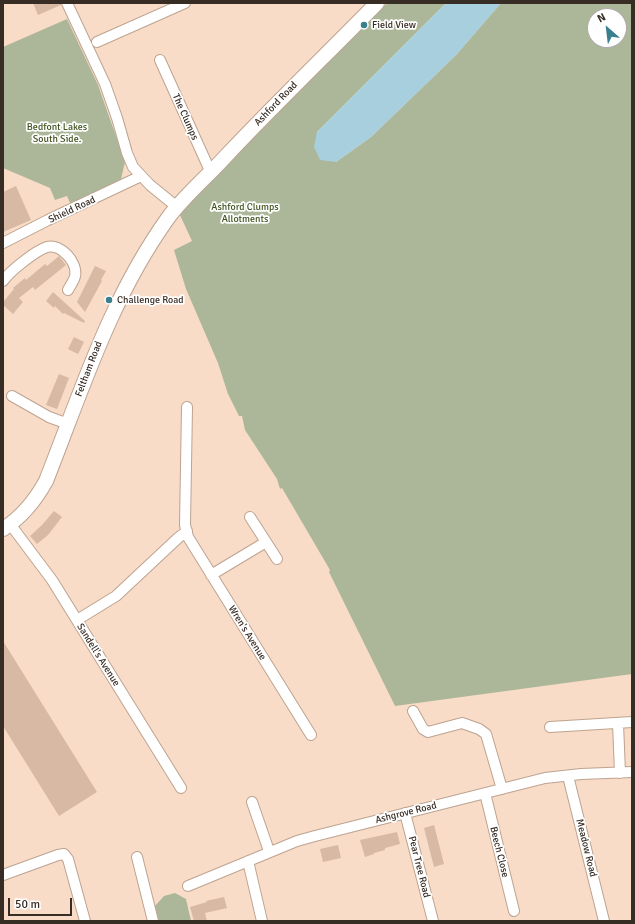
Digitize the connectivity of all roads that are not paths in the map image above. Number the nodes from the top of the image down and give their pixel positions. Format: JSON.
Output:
{"nodes":[{"id":1,"x":67,"y":3,"type":"edge"},
{"id":2,"x":185,"y":3,"type":"edge"},
{"id":3,"x":372,"y":4,"type":"edge"},
{"id":4,"x":96,"y":42,"type":"dead end"},
{"id":5,"x":160,"y":60,"type":"dead end"},
{"id":6,"x":211,"y":173,"type":"junction"},
{"id":7,"x":141,"y":176,"type":"junction"},
{"id":8,"x":177,"y":207,"type":"junction"},
{"id":9,"x":3,"y":243,"type":"edge"},
{"id":10,"x":3,"y":281,"type":"edge"},
{"id":11,"x":68,"y":290,"type":"dead end"},
{"id":12,"x":12,"y":396,"type":"dead end"},
{"id":13,"x":187,"y":407,"type":"dead end"},
{"id":14,"x":68,"y":424,"type":"junction"},
{"id":15,"x":250,"y":517,"type":"dead end"},
{"id":16,"x":7,"y":527,"type":"edge"},
{"id":17,"x":187,"y":531,"type":"junction"},
{"id":18,"x":266,"y":542,"type":"junction"},
{"id":19,"x":277,"y":559,"type":"dead end"},
{"id":20,"x":211,"y":575,"type":"junction"},
{"id":21,"x":77,"y":620,"type":"junction"},
{"id":22,"x":413,"y":711,"type":"dead end"},
{"id":23,"x":632,"y":722,"type":"edge"},
{"id":24,"x":618,"y":723,"type":"junction"},
{"id":25,"x":550,"y":727,"type":"dead end"},
{"id":26,"x":311,"y":734,"type":"dead end"},
{"id":27,"x":632,"y":772,"type":"edge"},
{"id":28,"x":620,"y":773,"type":"junction"},
{"id":29,"x":568,"y":776,"type":"junction"},
{"id":30,"x":181,"y":788,"type":"dead end"},
{"id":31,"x":502,"y":789,"type":"junction"},
{"id":32,"x":485,"y":793,"type":"junction"},
{"id":33,"x":252,"y":801,"type":"dead end"},
{"id":34,"x":405,"y":813,"type":"junction"},
{"id":35,"x":269,"y":851,"type":"junction"},
{"id":36,"x":136,"y":857,"type":"dead end"},
{"id":37,"x":248,"y":861,"type":"junction"},
{"id":38,"x":3,"y":875,"type":"edge"},
{"id":39,"x":188,"y":886,"type":"dead end"},
{"id":40,"x":514,"y":911,"type":"dead end"},
{"id":41,"x":85,"y":921,"type":"edge"},
{"id":42,"x":153,"y":921,"type":"edge"},
{"id":43,"x":262,"y":921,"type":"edge"},
{"id":44,"x":433,"y":921,"type":"edge"},
{"id":45,"x":604,"y":921,"type":"edge"}],
"edges":[{"from":1,"to":7,"type":"street"},
{"from":2,"to":4,"type":"street"},
{"from":3,"to":6,"type":"main road","name":"Ashford Road"},
{"from":5,"to":6,"type":"street","name":"The Clumps"},
{"from":6,"to":8,"type":"main road","name":"Ashford Road"},
{"from":7,"to":8,"type":"street"},
{"from":7,"to":9,"type":"street","name":"Shield Road"},
{"from":8,"to":14,"type":"main road","name":"Feltham Road"},
{"from":10,"to":11,"type":"street"},
{"from":12,"to":14,"type":"street"},
{"from":13,"to":17,"type":"street","name":"Wren's Avenue"},
{"from":14,"to":16,"type":"main road","name":"Feltham Road"},
{"from":15,"to":18,"type":"street"},
{"from":16,"to":21,"type":"street","name":"Sandell's Avenue"},
{"from":17,"to":20,"type":"street","name":"Wren's Avenue"},
{"from":17,"to":21,"type":"street"},
{"from":18,"to":19,"type":"street"},
{"from":18,"to":20,"type":"street"},
{"from":20,"to":26,"type":"street","name":"Wren's Avenue"},
{"from":21,"to":30,"type":"street","name":"Sandell's Avenue"},
{"from":22,"to":31,"type":"street"},
{"from":23,"to":24,"type":"street"},
{"from":24,"to":25,"type":"street"},
{"from":24,"to":28,"type":"street"},
{"from":27,"to":28,"type":"street","name":"Ashgrove Road"},
{"from":28,"to":29,"type":"street","name":"Ashgrove Road"},
{"from":29,"to":31,"type":"street","name":"Ashgrove Road"},
{"from":29,"to":45,"type":"street","name":"Meadow Road"},
{"from":31,"to":32,"type":"street","name":"Ashgrove Road"},
{"from":32,"to":34,"type":"street","name":"Ashgrove Road"},
{"from":32,"to":40,"type":"street","name":"Beech Close"},
{"from":33,"to":35,"type":"street"},
{"from":34,"to":35,"type":"street","name":"Ashgrove Road"},
{"from":34,"to":44,"type":"street","name":"Pear Tree Road"},
{"from":35,"to":37,"type":"street","name":"Ashgrove Road"},
{"from":36,"to":42,"type":"street"},
{"from":37,"to":39,"type":"street","name":"Ashgrove Road"},
{"from":37,"to":43,"type":"street"},
{"from":38,"to":41,"type":"street"}]}
